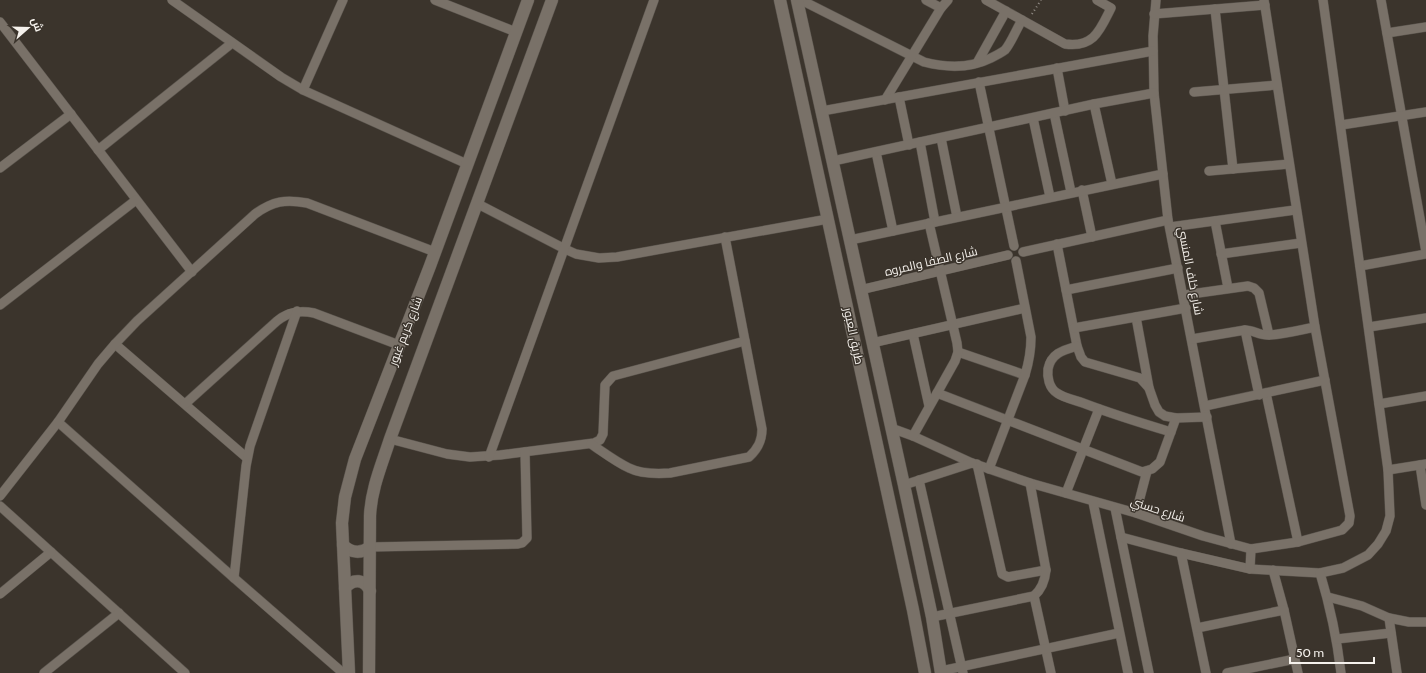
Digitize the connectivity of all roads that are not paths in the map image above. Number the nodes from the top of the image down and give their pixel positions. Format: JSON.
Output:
{"nodes":[{"id":1,"x":172,"y":0,"type":"edge"},
{"id":2,"x":343,"y":0,"type":"edge"},
{"id":3,"x":435,"y":0,"type":"edge"},
{"id":4,"x":528,"y":0,"type":"edge"},
{"id":5,"x":552,"y":0,"type":"edge"},
{"id":6,"x":654,"y":0,"type":"edge"},
{"id":7,"x":780,"y":0,"type":"edge"},
{"id":8,"x":797,"y":0,"type":"edge"},
{"id":9,"x":801,"y":0,"type":"edge"},
{"id":10,"x":926,"y":0,"type":"edge"},
{"id":11,"x":948,"y":0,"type":"edge"},
{"id":12,"x":986,"y":0,"type":"edge"},
{"id":13,"x":1097,"y":0,"type":"edge"},
{"id":14,"x":1156,"y":0,"type":"edge"},
{"id":15,"x":1324,"y":0,"type":"edge"},
{"id":16,"x":1381,"y":0,"type":"edge"},
{"id":17,"x":1264,"y":2,"type":"edge"},
{"id":18,"x":941,"y":8,"type":"junction"},
{"id":19,"x":1215,"y":9,"type":"junction"},
{"id":20,"x":1006,"y":11,"type":"junction"},
{"id":21,"x":1154,"y":14,"type":"junction"},
{"id":22,"x":0,"y":22,"type":"edge"},
{"id":23,"x":1025,"y":22,"type":"junction"},
{"id":24,"x":1426,"y":27,"type":"edge"},
{"id":25,"x":516,"y":32,"type":"junction"},
{"id":26,"x":1386,"y":32,"type":"junction"},
{"id":27,"x":232,"y":43,"type":"junction"},
{"id":28,"x":1153,"y":51,"type":"junction"},
{"id":29,"x":912,"y":56,"type":"junction"},
{"id":30,"x":977,"y":63,"type":"junction"},
{"id":31,"x":1057,"y":68,"type":"junction"},
{"id":32,"x":979,"y":82,"type":"junction"},
{"id":33,"x":1277,"y":85,"type":"junction"},
{"id":34,"x":1224,"y":89,"type":"junction"},
{"id":35,"x":303,"y":90,"type":"junction"},
{"id":36,"x":1194,"y":92,"type":"dead end"},
{"id":37,"x":1154,"y":93,"type":"junction"},
{"id":38,"x":899,"y":98,"type":"junction"},
{"id":39,"x":885,"y":100,"type":"junction"},
{"id":40,"x":1094,"y":104,"type":"junction"},
{"id":41,"x":822,"y":111,"type":"junction"},
{"id":42,"x":1065,"y":111,"type":"junction"},
{"id":43,"x":1426,"y":112,"type":"edge"},
{"id":44,"x":1054,"y":113,"type":"junction"},
{"id":45,"x":71,"y":114,"type":"junction"},
{"id":46,"x":1402,"y":115,"type":"junction"},
{"id":47,"x":1033,"y":118,"type":"junction"},
{"id":48,"x":1341,"y":125,"type":"junction"},
{"id":49,"x":988,"y":127,"type":"junction"},
{"id":50,"x":941,"y":138,"type":"junction"},
{"id":51,"x":920,"y":142,"type":"junction"},
{"id":52,"x":909,"y":145,"type":"junction"},
{"id":53,"x":98,"y":150,"type":"junction"},
{"id":54,"x":876,"y":152,"type":"junction"},
{"id":55,"x":833,"y":161,"type":"junction"},
{"id":56,"x":467,"y":164,"type":"junction"},
{"id":57,"x":1288,"y":164,"type":"junction"},
{"id":58,"x":0,"y":168,"type":"edge"},
{"id":59,"x":1233,"y":169,"type":"junction"},
{"id":60,"x":1209,"y":171,"type":"dead end"},
{"id":61,"x":1162,"y":174,"type":"junction"},
{"id":62,"x":1112,"y":184,"type":"junction"},
{"id":63,"x":1082,"y":190,"type":"junction"},
{"id":64,"x":1071,"y":192,"type":"junction"},
{"id":65,"x":1050,"y":197,"type":"junction"},
{"id":66,"x":136,"y":200,"type":"junction"},
{"id":67,"x":478,"y":204,"type":"junction"},
{"id":68,"x":1006,"y":206,"type":"junction"},
{"id":69,"x":1296,"y":210,"type":"junction"},
{"id":70,"x":957,"y":217,"type":"junction"},
{"id":71,"x":828,"y":219,"type":"junction"},
{"id":72,"x":1215,"y":221,"type":"junction"},
{"id":73,"x":932,"y":222,"type":"junction"},
{"id":74,"x":1169,"y":224,"type":"junction"},
{"id":75,"x":894,"y":231,"type":"junction"},
{"id":76,"x":725,"y":237,"type":"junction"},
{"id":77,"x":1092,"y":237,"type":"junction"},
{"id":78,"x":850,"y":240,"type":"junction"},
{"id":79,"x":1301,"y":243,"type":"junction"},
{"id":80,"x":1058,"y":244,"type":"junction"},
{"id":81,"x":1014,"y":246,"type":"junction"},
{"id":82,"x":565,"y":249,"type":"junction"},
{"id":83,"x":435,"y":252,"type":"junction"},
{"id":84,"x":1023,"y":252,"type":"junction"},
{"id":85,"x":1426,"y":253,"type":"edge"},
{"id":86,"x":1221,"y":254,"type":"junction"},
{"id":87,"x":1008,"y":255,"type":"junction"},
{"id":88,"x":1016,"y":261,"type":"junction"},
{"id":89,"x":1360,"y":266,"type":"junction"},
{"id":90,"x":1178,"y":268,"type":"junction"},
{"id":91,"x":940,"y":271,"type":"junction"},
{"id":92,"x":192,"y":272,"type":"junction"},
{"id":93,"x":1228,"y":288,"type":"junction"},
{"id":94,"x":860,"y":290,"type":"junction"},
{"id":95,"x":1066,"y":290,"type":"junction"},
{"id":96,"x":1184,"y":296,"type":"junction"},
{"id":97,"x":0,"y":305,"type":"edge"},
{"id":98,"x":1025,"y":308,"type":"junction"},
{"id":99,"x":1186,"y":308,"type":"junction"},
{"id":100,"x":298,"y":311,"type":"junction"},
{"id":101,"x":1136,"y":317,"type":"junction"},
{"id":102,"x":1426,"y":318,"type":"edge"},
{"id":103,"x":953,"y":324,"type":"junction"},
{"id":104,"x":1315,"y":327,"type":"junction"},
{"id":105,"x":1369,"y":327,"type":"junction"},
{"id":106,"x":1074,"y":328,"type":"junction"},
{"id":107,"x":1245,"y":330,"type":"junction"},
{"id":108,"x":912,"y":334,"type":"junction"},
{"id":109,"x":1269,"y":335,"type":"junction"},
{"id":110,"x":1192,"y":339,"type":"junction"},
{"id":111,"x":745,"y":341,"type":"junction"},
{"id":112,"x":872,"y":343,"type":"junction"},
{"id":113,"x":114,"y":344,"type":"junction"},
{"id":114,"x":399,"y":345,"type":"junction"},
{"id":115,"x":1077,"y":346,"type":"junction"},
{"id":116,"x":958,"y":352,"type":"junction"},
{"id":117,"x":1025,"y":375,"type":"junction"},
{"id":118,"x":1325,"y":380,"type":"junction"},
{"id":119,"x":1149,"y":388,"type":"junction"},
{"id":120,"x":937,"y":393,"type":"junction"},
{"id":121,"x":1262,"y":394,"type":"junction"},
{"id":122,"x":1426,"y":396,"type":"edge"},
{"id":123,"x":184,"y":404,"type":"junction"},
{"id":124,"x":1379,"y":404,"type":"junction"},
{"id":125,"x":930,"y":406,"type":"junction"},
{"id":126,"x":1205,"y":406,"type":"junction"},
{"id":127,"x":1099,"y":409,"type":"junction"},
{"id":128,"x":1207,"y":417,"type":"junction"},
{"id":129,"x":1176,"y":418,"type":"junction"},
{"id":130,"x":1008,"y":420,"type":"junction"},
{"id":131,"x":58,"y":422,"type":"junction"},
{"id":132,"x":891,"y":428,"type":"junction"},
{"id":133,"x":874,"y":432,"type":"junction"},
{"id":134,"x":1171,"y":432,"type":"junction"},
{"id":135,"x":913,"y":436,"type":"junction"},
{"id":136,"x":390,"y":439,"type":"junction"},
{"id":137,"x":591,"y":444,"type":"junction"},
{"id":138,"x":1084,"y":449,"type":"junction"},
{"id":139,"x":525,"y":452,"type":"junction"},
{"id":140,"x":489,"y":457,"type":"junction"},
{"id":141,"x":247,"y":458,"type":"junction"},
{"id":142,"x":974,"y":463,"type":"junction"},
{"id":143,"x":1423,"y":465,"type":"edge"},
{"id":144,"x":990,"y":469,"type":"junction"},
{"id":145,"x":1388,"y":470,"type":"junction"},
{"id":146,"x":1147,"y":471,"type":"junction"},
{"id":147,"x":919,"y":480,"type":"junction"},
{"id":148,"x":1030,"y":483,"type":"junction"},
{"id":149,"x":904,"y":485,"type":"junction"},
{"id":150,"x":887,"y":489,"type":"junction"},
{"id":151,"x":1066,"y":493,"type":"junction"},
{"id":152,"x":0,"y":496,"type":"edge"},
{"id":153,"x":1093,"y":502,"type":"junction"},
{"id":154,"x":1426,"y":505,"type":"edge"},
{"id":155,"x":0,"y":506,"type":"edge"},
{"id":156,"x":1115,"y":508,"type":"junction"},
{"id":157,"x":1136,"y":513,"type":"junction"},
{"id":158,"x":1121,"y":537,"type":"junction"},
{"id":159,"x":1298,"y":542,"type":"junction"},
{"id":160,"x":1231,"y":544,"type":"junction"},
{"id":161,"x":343,"y":545,"type":"junction"},
{"id":162,"x":370,"y":547,"type":"junction"},
{"id":163,"x":1251,"y":548,"type":"junction"},
{"id":164,"x":51,"y":552,"type":"junction"},
{"id":165,"x":1182,"y":553,"type":"junction"},
{"id":166,"x":1250,"y":569,"type":"junction"},
{"id":167,"x":1046,"y":570,"type":"junction"},
{"id":168,"x":1273,"y":570,"type":"junction"},
{"id":169,"x":1320,"y":573,"type":"junction"},
{"id":170,"x":234,"y":578,"type":"junction"},
{"id":171,"x":345,"y":588,"type":"junction"},
{"id":172,"x":370,"y":591,"type":"junction"},
{"id":173,"x":0,"y":594,"type":"edge"},
{"id":174,"x":1034,"y":596,"type":"junction"},
{"id":175,"x":1328,"y":597,"type":"junction"},
{"id":176,"x":1284,"y":610,"type":"junction"},
{"id":177,"x":119,"y":613,"type":"junction"},
{"id":178,"x":950,"y":613,"type":"junction"},
{"id":179,"x":932,"y":617,"type":"junction"},
{"id":180,"x":1389,"y":618,"type":"junction"},
{"id":181,"x":1426,"y":622,"type":"edge"},
{"id":182,"x":1197,"y":628,"type":"junction"},
{"id":183,"x":1391,"y":633,"type":"junction"},
{"id":184,"x":1120,"y":634,"type":"junction"},
{"id":185,"x":1337,"y":639,"type":"junction"},
{"id":186,"x":1046,"y":649,"type":"junction"},
{"id":187,"x":1295,"y":658,"type":"junction"},
{"id":188,"x":962,"y":670,"type":"edge"},
{"id":189,"x":49,"y":672,"type":"edge"},
{"id":190,"x":941,"y":672,"type":"edge"},
{"id":191,"x":185,"y":673,"type":"edge"},
{"id":192,"x":343,"y":673,"type":"edge"},
{"id":193,"x":349,"y":673,"type":"edge"},
{"id":194,"x":369,"y":673,"type":"edge"},
{"id":195,"x":925,"y":673,"type":"edge"},
{"id":196,"x":1051,"y":673,"type":"edge"},
{"id":197,"x":1128,"y":673,"type":"edge"},
{"id":198,"x":1148,"y":673,"type":"edge"},
{"id":199,"x":1206,"y":673,"type":"edge"},
{"id":200,"x":1227,"y":673,"type":"edge"},
{"id":201,"x":1298,"y":673,"type":"edge"},
{"id":202,"x":1341,"y":673,"type":"edge"},
{"id":203,"x":1397,"y":673,"type":"edge"}],
"edges":[{"from":1,"to":27,"type":"street"},
{"from":2,"to":35,"type":"street"},
{"from":3,"to":25,"type":"street"},
{"from":4,"to":25,"type":"street","name":"شارع كريم غبور"},
{"from":5,"to":67,"type":"street","name":"شارع كريم غبور"},
{"from":6,"to":82,"type":"street"},
{"from":7,"to":71,"type":"street","name":"طريق العبور"},
{"from":8,"to":41,"type":"street","name":"طريق العبور"},
{"from":9,"to":29,"type":"street"},
{"from":10,"to":18,"type":"street"},
{"from":11,"to":18,"type":"street"},
{"from":12,"to":20,"type":"street"},
{"from":13,"to":23,"type":"street"},
{"from":14,"to":21,"type":"street","name":"شارع خلف المنسي"},
{"from":15,"to":48,"type":"street"},
{"from":16,"to":26,"type":"street"},
{"from":17,"to":19,"type":"street"},
{"from":17,"to":33,"type":"street"},
{"from":18,"to":29,"type":"street"},
{"from":19,"to":21,"type":"street"},
{"from":19,"to":34,"type":"street"},
{"from":20,"to":23,"type":"street"},
{"from":20,"to":30,"type":"street"},
{"from":21,"to":28,"type":"street","name":"شارع خلف المنسي"},
{"from":22,"to":45,"type":"street"},
{"from":23,"to":30,"type":"street"},
{"from":24,"to":26,"type":"street"},
{"from":25,"to":56,"type":"street","name":"شارع كريم غبور"},
{"from":26,"to":46,"type":"street"},
{"from":27,"to":35,"type":"street"},
{"from":27,"to":53,"type":"street"},
{"from":28,"to":31,"type":"street"},
{"from":28,"to":37,"type":"street","name":"شارع خلف المنسي"},
{"from":29,"to":30,"type":"street"},
{"from":29,"to":39,"type":"street"},
{"from":31,"to":32,"type":"street"},
{"from":31,"to":42,"type":"street"},
{"from":32,"to":38,"type":"street"},
{"from":32,"to":49,"type":"street"},
{"from":33,"to":34,"type":"street"},
{"from":33,"to":57,"type":"street"},
{"from":34,"to":36,"type":"street"},
{"from":34,"to":59,"type":"street"},
{"from":35,"to":56,"type":"street"},
{"from":37,"to":40,"type":"street"},
{"from":37,"to":61,"type":"street","name":"شارع خلف المنسي"},
{"from":38,"to":39,"type":"street"},
{"from":38,"to":52,"type":"street"},
{"from":39,"to":41,"type":"street"},
{"from":40,"to":42,"type":"street"},
{"from":40,"to":62,"type":"street"},
{"from":41,"to":55,"type":"street","name":"طريق العبور"},
{"from":42,"to":44,"type":"street"},
{"from":43,"to":46,"type":"street"},
{"from":44,"to":47,"type":"street"},
{"from":44,"to":64,"type":"street"},
{"from":45,"to":53,"type":"street"},
{"from":45,"to":58,"type":"street"},
{"from":46,"to":48,"type":"street"},
{"from":46,"to":85,"type":"street"},
{"from":47,"to":49,"type":"street"},
{"from":47,"to":65,"type":"street"},
{"from":48,"to":89,"type":"street"},
{"from":49,"to":50,"type":"street"},
{"from":49,"to":68,"type":"street"},
{"from":50,"to":51,"type":"street"},
{"from":50,"to":70,"type":"street"},
{"from":51,"to":52,"type":"street"},
{"from":51,"to":73,"type":"street"},
{"from":52,"to":54,"type":"street"},
{"from":53,"to":66,"type":"street"},
{"from":54,"to":55,"type":"street"},
{"from":54,"to":75,"type":"street"},
{"from":55,"to":78,"type":"street","name":"طريق العبور"},
{"from":56,"to":83,"type":"street","name":"شارع كريم غبور"},
{"from":57,"to":59,"type":"street"},
{"from":57,"to":69,"type":"street"},
{"from":59,"to":60,"type":"street"},
{"from":61,"to":62,"type":"street"},
{"from":61,"to":74,"type":"street","name":"شارع خلف المنسي"},
{"from":62,"to":63,"type":"street"},
{"from":63,"to":64,"type":"street"},
{"from":63,"to":77,"type":"street"},
{"from":64,"to":65,"type":"street"},
{"from":65,"to":68,"type":"street"},
{"from":66,"to":92,"type":"street"},
{"from":66,"to":97,"type":"street"},
{"from":67,"to":82,"type":"street"},
{"from":67,"to":136,"type":"street","name":"شارع كريم غبور"},
{"from":68,"to":70,"type":"street"},
{"from":68,"to":81,"type":"street"},
{"from":69,"to":72,"type":"street"},
{"from":69,"to":79,"type":"street"},
{"from":70,"to":73,"type":"street"},
{"from":71,"to":76,"type":"street"},
{"from":71,"to":133,"type":"street","name":"طريق العبور"},
{"from":72,"to":74,"type":"street"},
{"from":72,"to":86,"type":"street"},
{"from":73,"to":75,"type":"street"},
{"from":73,"to":91,"type":"street"},
{"from":74,"to":77,"type":"street"},
{"from":74,"to":90,"type":"street","name":"شارع خلف المنسي"},
{"from":75,"to":78,"type":"street"},
{"from":76,"to":82,"type":"street"},
{"from":76,"to":111,"type":"street"},
{"from":77,"to":80,"type":"street"},
{"from":78,"to":94,"type":"street","name":"طريق العبور"},
{"from":79,"to":86,"type":"street"},
{"from":79,"to":104,"type":"street"},
{"from":80,"to":84,"type":"street"},
{"from":80,"to":95,"type":"street"},
{"from":81,"to":84,"type":"street"},
{"from":81,"to":87,"type":"street"},
{"from":82,"to":140,"type":"street"},
{"from":83,"to":92,"type":"street"},
{"from":83,"to":114,"type":"street","name":"شارع كريم غبور"},
{"from":84,"to":88,"type":"street"},
{"from":85,"to":89,"type":"street"},
{"from":86,"to":93,"type":"street"},
{"from":87,"to":88,"type":"street"},
{"from":87,"to":91,"type":"street","name":"شارع الصفا والمروه"},
{"from":88,"to":98,"type":"street"},
{"from":89,"to":105,"type":"street"},
{"from":90,"to":95,"type":"street"},
{"from":90,"to":96,"type":"street","name":"شارع خلف المنسي"},
{"from":91,"to":94,"type":"street","name":"شارع الصفا والمروه"},
{"from":91,"to":103,"type":"street"},
{"from":92,"to":113,"type":"street"},
{"from":93,"to":96,"type":"street"},
{"from":93,"to":109,"type":"street"},
{"from":94,"to":112,"type":"street","name":"طريق العبور"},
{"from":95,"to":106,"type":"street"},
{"from":96,"to":99,"type":"street","name":"شارع خلف المنسي"},
{"from":98,"to":103,"type":"street"},
{"from":98,"to":117,"type":"street"},
{"from":99,"to":101,"type":"street"},
{"from":99,"to":110,"type":"street","name":"شارع خلف المنسي"},
{"from":100,"to":114,"type":"street"},
{"from":100,"to":123,"type":"street"},
{"from":100,"to":141,"type":"street"},
{"from":101,"to":106,"type":"street"},
{"from":101,"to":119,"type":"street"},
{"from":102,"to":105,"type":"street"},
{"from":103,"to":108,"type":"street"},
{"from":103,"to":116,"type":"street"},
{"from":104,"to":109,"type":"street"},
{"from":104,"to":118,"type":"street"},
{"from":105,"to":124,"type":"street"},
{"from":106,"to":115,"type":"street"},
{"from":107,"to":109,"type":"street"},
{"from":107,"to":110,"type":"street"},
{"from":107,"to":121,"type":"street"},
{"from":108,"to":112,"type":"street"},
{"from":108,"to":125,"type":"street"},
{"from":110,"to":126,"type":"street","name":"شارع خلف المنسي"},
{"from":111,"to":137,"type":"street"},
{"from":111,"to":137,"type":"street"},
{"from":112,"to":132,"type":"street","name":"طريق العبور"},
{"from":113,"to":123,"type":"street"},
{"from":113,"to":131,"type":"street"},
{"from":114,"to":161,"type":"street","name":"شارع كريم غبور"},
{"from":115,"to":119,"type":"street"},
{"from":115,"to":127,"type":"street"},
{"from":116,"to":117,"type":"street"},
{"from":116,"to":120,"type":"street"},
{"from":117,"to":130,"type":"street"},
{"from":118,"to":121,"type":"street"},
{"from":118,"to":159,"type":"street","name":"شارع حسني"},
{"from":119,"to":129,"type":"street"},
{"from":120,"to":125,"type":"street"},
{"from":120,"to":130,"type":"street"},
{"from":121,"to":126,"type":"street"},
{"from":121,"to":159,"type":"street"},
{"from":122,"to":124,"type":"street"},
{"from":123,"to":141,"type":"street"},
{"from":124,"to":145,"type":"street"},
{"from":125,"to":135,"type":"street"},
{"from":126,"to":128,"type":"street","name":"شارع خلف المنسي"},
{"from":127,"to":134,"type":"street"},
{"from":127,"to":138,"type":"street"},
{"from":128,"to":129,"type":"street"},
{"from":128,"to":160,"type":"street","name":"شارع خلف المنسي"},
{"from":129,"to":134,"type":"street"},
{"from":130,"to":138,"type":"street"},
{"from":130,"to":144,"type":"street"},
{"from":131,"to":152,"type":"street"},
{"from":131,"to":170,"type":"street"},
{"from":132,"to":133,"type":"street"},
{"from":132,"to":135,"type":"street","name":"شارع حسني"},
{"from":132,"to":149,"type":"street","name":"طريق العبور"},
{"from":133,"to":150,"type":"street","name":"طريق العبور"},
{"from":134,"to":146,"type":"street"},
{"from":135,"to":142,"type":"street","name":"شارع حسني"},
{"from":136,"to":140,"type":"street"},
{"from":136,"to":162,"type":"street","name":"شارع كريم غبور"},
{"from":137,"to":139,"type":"street"},
{"from":138,"to":146,"type":"street"},
{"from":138,"to":151,"type":"street"},
{"from":139,"to":140,"type":"street"},
{"from":139,"to":162,"type":"street"},
{"from":141,"to":170,"type":"street"},
{"from":142,"to":144,"type":"street","name":"شارع حسني"},
{"from":142,"to":147,"type":"street"},
{"from":142,"to":167,"type":"street"},
{"from":143,"to":145,"type":"street"},
{"from":143,"to":154,"type":"street"},
{"from":144,"to":148,"type":"street","name":"شارع حسني"},
{"from":145,"to":169,"type":"street"},
{"from":146,"to":157,"type":"street"},
{"from":147,"to":149,"type":"street"},
{"from":147,"to":178,"type":"street"},
{"from":148,"to":151,"type":"street","name":"شارع حسني"},
{"from":148,"to":167,"type":"street"},
{"from":149,"to":150,"type":"street"},
{"from":149,"to":179,"type":"street","name":"طريق العبور"},
{"from":150,"to":195,"type":"street","name":"طريق العبور"},
{"from":151,"to":153,"type":"street","name":"شارع حسني"},
{"from":153,"to":156,"type":"street","name":"شارع حسني"},
{"from":153,"to":184,"type":"street"},
{"from":155,"to":164,"type":"street"},
{"from":156,"to":157,"type":"street","name":"شارع حسني"},
{"from":156,"to":158,"type":"street"},
{"from":157,"to":160,"type":"street","name":"شارع حسني"},
{"from":158,"to":165,"type":"street"},
{"from":158,"to":198,"type":"street"},
{"from":159,"to":163,"type":"street","name":"شارع حسني"},
{"from":160,"to":163,"type":"street","name":"شارع حسني"},
{"from":161,"to":162,"type":"street"},
{"from":161,"to":171,"type":"street","name":"شارع كريم غبور"},
{"from":162,"to":172,"type":"street","name":"شارع كريم غبور"},
{"from":163,"to":166,"type":"street"},
{"from":164,"to":173,"type":"street"},
{"from":164,"to":177,"type":"street"},
{"from":165,"to":166,"type":"street"},
{"from":165,"to":182,"type":"street"},
{"from":166,"to":168,"type":"street"},
{"from":167,"to":174,"type":"street"},
{"from":168,"to":169,"type":"street"},
{"from":168,"to":176,"type":"street"},
{"from":169,"to":175,"type":"street"},
{"from":170,"to":192,"type":"street"},
{"from":171,"to":172,"type":"street"},
{"from":171,"to":193,"type":"street","name":"شارع كريم غبور"},
{"from":172,"to":194,"type":"street","name":"شارع كريم غبور"},
{"from":174,"to":178,"type":"street"},
{"from":174,"to":186,"type":"street"},
{"from":175,"to":180,"type":"street"},
{"from":175,"to":185,"type":"street"},
{"from":176,"to":182,"type":"street"},
{"from":176,"to":187,"type":"street"},
{"from":177,"to":189,"type":"street"},
{"from":177,"to":191,"type":"street"},
{"from":178,"to":179,"type":"street"},
{"from":178,"to":188,"type":"street"},
{"from":179,"to":190,"type":"street","name":"طريق العبور"},
{"from":180,"to":181,"type":"street"},
{"from":180,"to":183,"type":"street"},
{"from":182,"to":199,"type":"street"},
{"from":183,"to":185,"type":"street"},
{"from":183,"to":203,"type":"street"},
{"from":184,"to":186,"type":"street"},
{"from":184,"to":197,"type":"street"},
{"from":185,"to":202,"type":"street"},
{"from":186,"to":188,"type":"street"},
{"from":186,"to":196,"type":"street"},
{"from":187,"to":200,"type":"street"},
{"from":187,"to":201,"type":"street"},
{"from":188,"to":190,"type":"street"}]}
